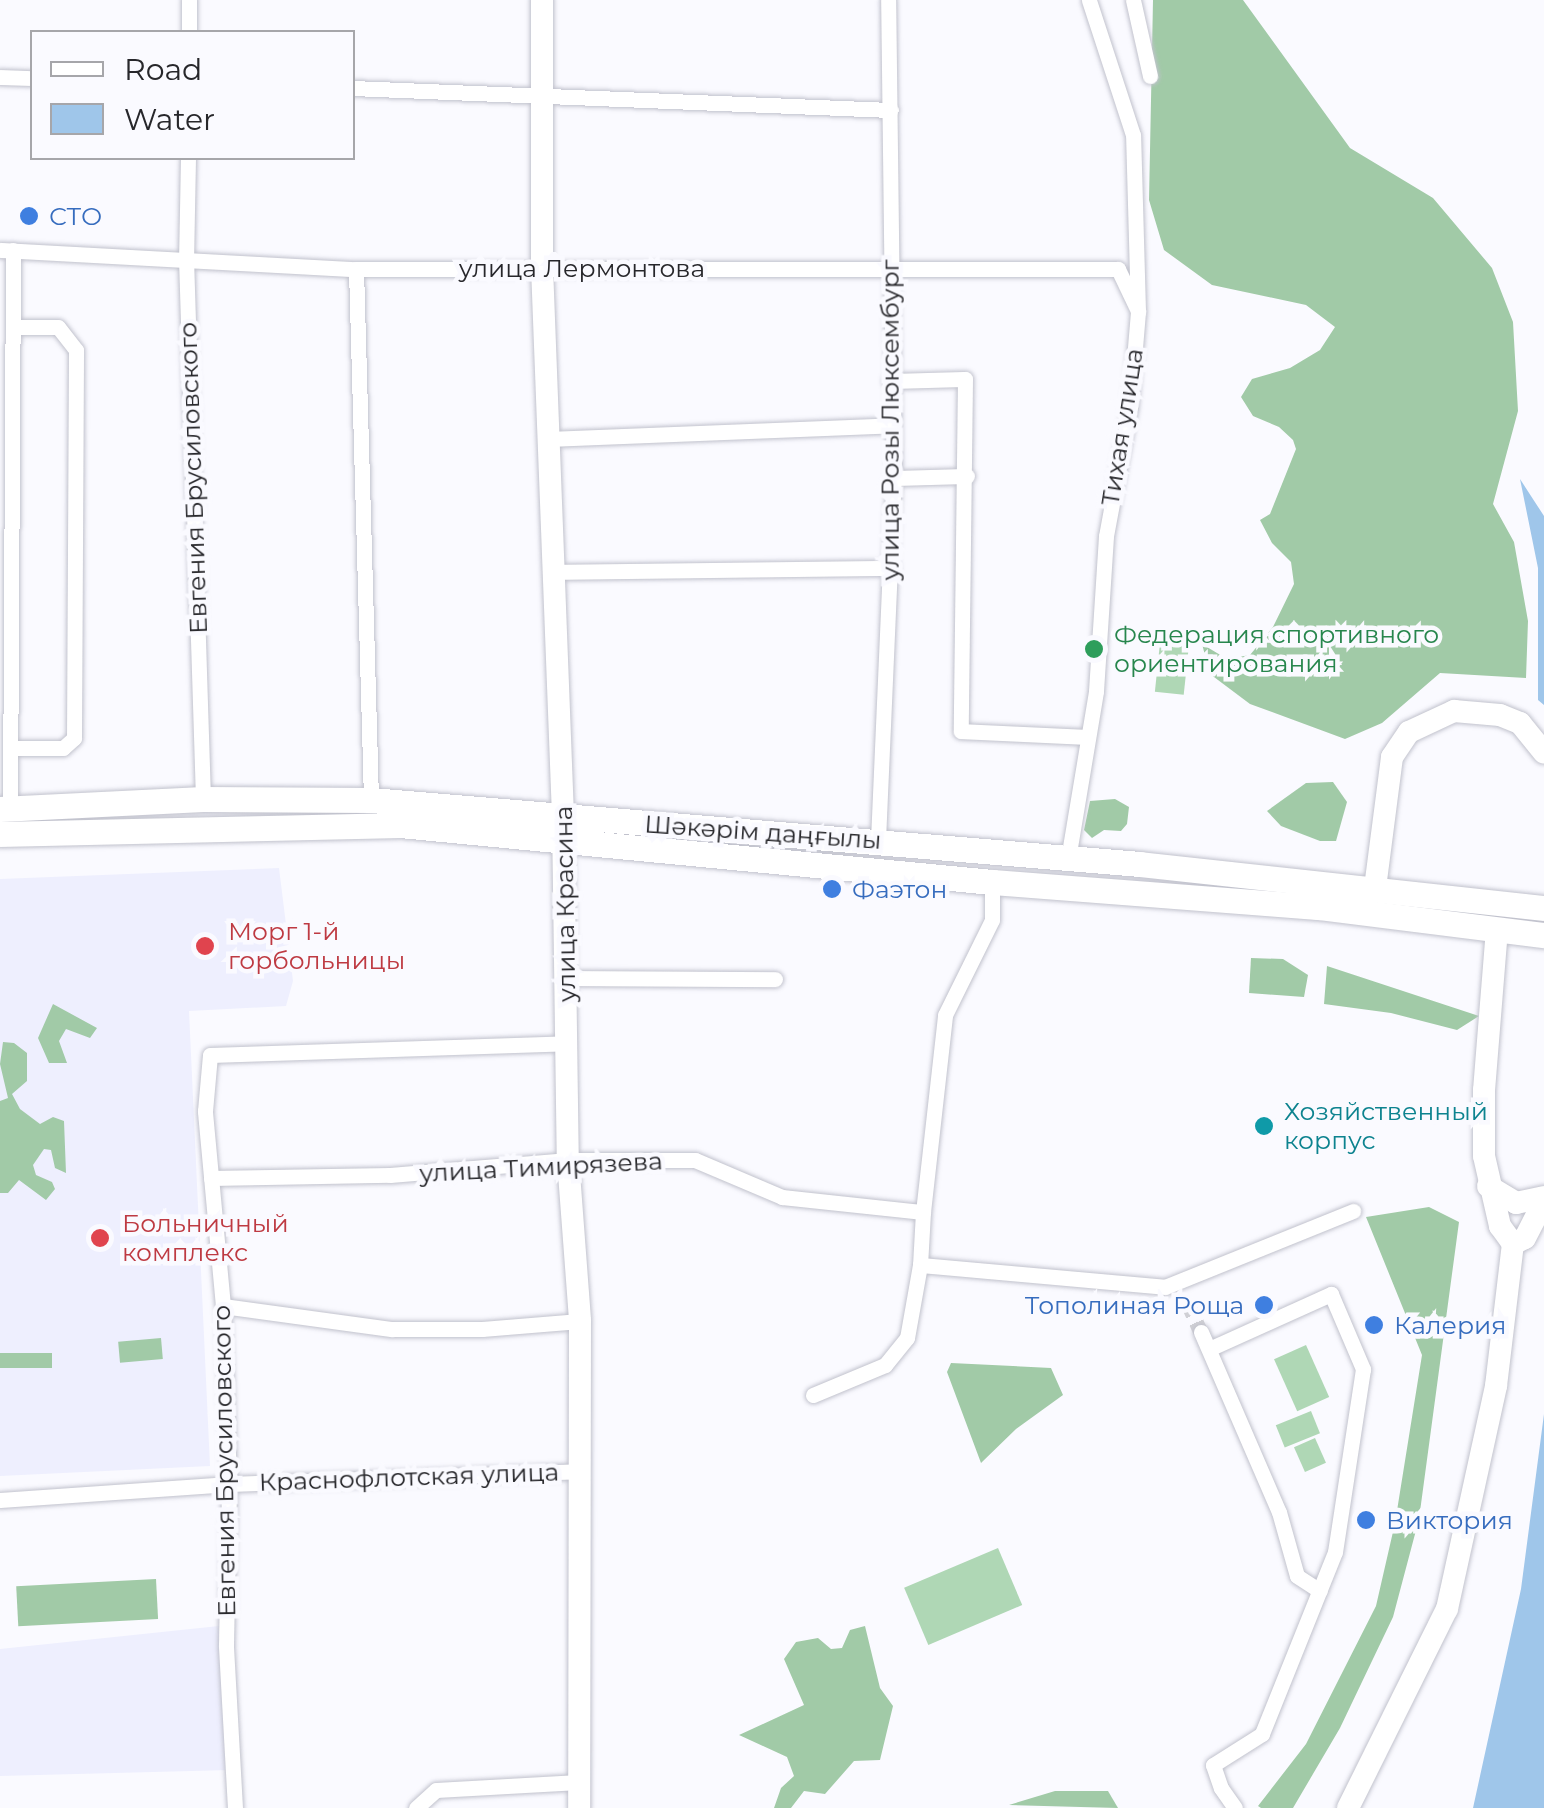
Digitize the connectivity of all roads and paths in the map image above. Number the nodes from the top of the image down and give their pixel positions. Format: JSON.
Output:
{"nodes":[{"id":1,"x":189,"y":0,"type":"edge"},
{"id":2,"x":542,"y":0,"type":"edge"},
{"id":3,"x":888,"y":0,"type":"edge"},
{"id":4,"x":1089,"y":0,"type":"edge"},
{"id":5,"x":1133,"y":0,"type":"edge"},
{"id":6,"x":189,"y":30,"type":"edge"},
{"id":7,"x":1150,"y":76,"type":"dead end"},
{"id":8,"x":0,"y":77,"type":"edge"},
{"id":9,"x":30,"y":78,"type":"edge"},
{"id":10,"x":355,"y":88,"type":"edge"},
{"id":11,"x":542,"y":98,"type":"junction"},
{"id":12,"x":891,"y":110,"type":"junction"},
{"id":13,"x":188,"y":160,"type":"edge"},
{"id":14,"x":6,"y":250,"type":"edge"},
{"id":15,"x":186,"y":258,"type":"junction"},
{"id":16,"x":542,"y":266,"type":"junction"},
{"id":17,"x":356,"y":268,"type":"junction"},
{"id":18,"x":889,"y":272,"type":"junction"},
{"id":19,"x":1138,"y":310,"type":"junction"},
{"id":20,"x":13,"y":327,"type":"junction"},
{"id":21,"x":890,"y":381,"type":"junction"},
{"id":22,"x":893,"y":425,"type":"junction"},
{"id":23,"x":549,"y":438,"type":"junction"},
{"id":24,"x":966,"y":476,"type":"junction"},
{"id":25,"x":894,"y":478,"type":"junction"},
{"id":26,"x":892,"y":568,"type":"junction"},
{"id":27,"x":552,"y":572,"type":"junction"},
{"id":28,"x":1086,"y":737,"type":"junction"},
{"id":29,"x":10,"y":748,"type":"junction"},
{"id":30,"x":1544,"y":753,"type":"edge"},
{"id":31,"x":203,"y":799,"type":"junction"},
{"id":32,"x":371,"y":800,"type":"junction"},
{"id":33,"x":5,"y":809,"type":"edge"},
{"id":34,"x":200,"y":827,"type":"junction"},
{"id":35,"x":564,"y":829,"type":"junction"},
{"id":36,"x":0,"y":834,"type":"edge"},
{"id":37,"x":878,"y":840,"type":"junction"},
{"id":38,"x":938,"y":846,"type":"junction"},
{"id":39,"x":1068,"y":858,"type":"junction"},
{"id":40,"x":1111,"y":862,"type":"junction"},
{"id":41,"x":936,"y":877,"type":"junction"},
{"id":42,"x":992,"y":882,"type":"junction"},
{"id":43,"x":1375,"y":888,"type":"junction"},
{"id":44,"x":1108,"y":889,"type":"junction"},
{"id":45,"x":1319,"y":895,"type":"junction"},
{"id":46,"x":1534,"y":906,"type":"edge"},
{"id":47,"x":1520,"y":932,"type":"edge"},
{"id":48,"x":566,"y":978,"type":"junction"},
{"id":49,"x":775,"y":979,"type":"dead end"},
{"id":50,"x":568,"y":1043,"type":"junction"},
{"id":51,"x":568,"y":1160,"type":"junction"},
{"id":52,"x":211,"y":1178,"type":"junction"},
{"id":53,"x":1488,"y":1186,"type":"junction"},
{"id":54,"x":1544,"y":1199,"type":"edge"},
{"id":55,"x":1353,"y":1211,"type":"dead end"},
{"id":56,"x":923,"y":1212,"type":"junction"},
{"id":57,"x":1514,"y":1244,"type":"junction"},
{"id":58,"x":920,"y":1265,"type":"junction"},
{"id":59,"x":224,"y":1306,"type":"junction"},
{"id":60,"x":580,"y":1321,"type":"junction"},
{"id":61,"x":1200,"y":1332,"type":"tunnel mouth"},
{"id":62,"x":1208,"y":1348,"type":"junction"},
{"id":63,"x":814,"y":1395,"type":"dead end"},
{"id":64,"x":579,"y":1471,"type":"junction"},
{"id":65,"x":229,"y":1484,"type":"junction"},
{"id":66,"x":0,"y":1500,"type":"edge"},
{"id":67,"x":1320,"y":1591,"type":"junction"},
{"id":68,"x":579,"y":1782,"type":"junction"},
{"id":69,"x":234,"y":1808,"type":"edge"},
{"id":70,"x":416,"y":1808,"type":"edge"},
{"id":71,"x":579,"y":1808,"type":"edge"},
{"id":72,"x":1235,"y":1808,"type":"edge"},
{"id":73,"x":1348,"y":1808,"type":"edge"}],
"edges":[{"from":1,"to":6,"type":"street"},
{"from":2,"to":11,"type":"street","name":"улица Красина"},
{"from":3,"to":12,"type":"street","name":"улица Розы Люксембург"},
{"from":4,"to":19,"type":"street","name":"Тихая улица"},
{"from":5,"to":7,"type":"street"},
{"from":8,"to":9,"type":"street"},
{"from":10,"to":11,"type":"street"},
{"from":11,"to":12,"type":"street"},
{"from":11,"to":16,"type":"street","name":"улица Красина"},
{"from":12,"to":18,"type":"street","name":"улица Розы Люксембург"},
{"from":13,"to":15,"type":"street","name":"Евгения Брусиловского"},
{"from":14,"to":15,"type":"street","name":"улица Лермонтова"},
{"from":14,"to":20,"type":"street"},
{"from":15,"to":17,"type":"street","name":"улица Лермонтова"},
{"from":15,"to":31,"type":"street","name":"Евгения Брусиловского"},
{"from":16,"to":17,"type":"street","name":"улица Лермонтова"},
{"from":16,"to":18,"type":"street","name":"улица Лермонтова"},
{"from":16,"to":23,"type":"street","name":"улица Красина"},
{"from":17,"to":32,"type":"street"},
{"from":18,"to":19,"type":"street","name":"улица Лермонтова"},
{"from":18,"to":21,"type":"street","name":"улица Розы Люксембург"},
{"from":19,"to":28,"type":"street","name":"Тихая улица"},
{"from":20,"to":29,"type":"street"},
{"from":20,"to":29,"type":"street"},
{"from":21,"to":22,"type":"street","name":"улица Розы Люксембург"},
{"from":21,"to":24,"type":"street"},
{"from":22,"to":23,"type":"street"},
{"from":22,"to":25,"type":"street","name":"улица Розы Люксембург"},
{"from":23,"to":27,"type":"street","name":"улица Красина"},
{"from":24,"to":25,"type":"street"},
{"from":24,"to":28,"type":"street"},
{"from":25,"to":26,"type":"street","name":"улица Розы Люксембург"},
{"from":26,"to":27,"type":"street"},
{"from":26,"to":37,"type":"street","name":"улица Розы Люксембург"},
{"from":27,"to":35,"type":"street","name":"улица Красина"},
{"from":28,"to":39,"type":"street","name":"Тихая улица"},
{"from":29,"to":33,"type":"street"},
{"from":30,"to":43,"type":"street"},
{"from":31,"to":32,"type":"main road","name":"Шәкәрім даңғылы"},
{"from":31,"to":33,"type":"main road","name":"Шәкәрім даңғылы"},
{"from":31,"to":34,"type":"main road"},
{"from":32,"to":35,"type":"main road","name":"Шәкәрім даңғылы"},
{"from":34,"to":35,"type":"main road","name":"Шәкәрім даңғылы"},
{"from":34,"to":36,"type":"main road","name":"Шәкәрім даңғылы"},
{"from":35,"to":37,"type":"main road","name":"Шәкәрім даңғылы"},
{"from":35,"to":41,"type":"main road","name":"Шәкәрім даңғылы"},
{"from":35,"to":48,"type":"street","name":"улица Красина"},
{"from":37,"to":38,"type":"main road","name":"Шәкәрім даңғылы"},
{"from":38,"to":39,"type":"main road","name":"Шәкәрім даңғылы"},
{"from":38,"to":41,"type":"main road"},
{"from":39,"to":40,"type":"main road","name":"Шәкәрім даңғылы"},
{"from":40,"to":44,"type":"main road"},
{"from":40,"to":45,"type":"main road","name":"Шәкәрім даңғылы"},
{"from":41,"to":42,"type":"main road","name":"Шәкәрім даңғылы"},
{"from":42,"to":44,"type":"main road","name":"Шәкәрім даңғылы"},
{"from":42,"to":56,"type":"street"},
{"from":43,"to":45,"type":"main road","name":"Шәкәрім даңғылы"},
{"from":43,"to":46,"type":"main road","name":"Шәкәрім даңғылы"},
{"from":44,"to":45,"type":"main road","name":"Шәкәрім даңғылы"},
{"from":45,"to":47,"type":"main road","name":"Шәкәрім даңғылы"},
{"from":47,"to":53,"type":"street"},
{"from":48,"to":49,"type":"street"},
{"from":48,"to":50,"type":"street","name":"улица Красина"},
{"from":50,"to":51,"type":"street","name":"улица Красина"},
{"from":50,"to":52,"type":"street","name":"Евгения Брусиловского"},
{"from":51,"to":52,"type":"street","name":"улица Тимирязева"},
{"from":51,"to":56,"type":"street","name":"улица Тимирязева"},
{"from":51,"to":60,"type":"street","name":"улица Красина"},
{"from":52,"to":59,"type":"street","name":"Евгения Брусиловского"},
{"from":53,"to":54,"type":"street"},
{"from":53,"to":57,"type":"street"},
{"from":54,"to":57,"type":"street"},
{"from":55,"to":58,"type":"street"},
{"from":56,"to":58,"type":"street"},
{"from":57,"to":73,"type":"street"},
{"from":58,"to":63,"type":"street"},
{"from":59,"to":60,"type":"street"},
{"from":59,"to":65,"type":"street","name":"Евгения Брусиловского"},
{"from":60,"to":64,"type":"street","name":"улица Красина"},
{"from":61,"to":62,"type":"street"},
{"from":62,"to":67,"type":"street"},
{"from":62,"to":67,"type":"street"},
{"from":64,"to":65,"type":"street","name":"Краснофлотская улица"},
{"from":64,"to":68,"type":"street","name":"улица Красина"},
{"from":65,"to":66,"type":"street","name":"Краснофлотская улица"},
{"from":65,"to":69,"type":"street","name":"Евгения Брусиловского"},
{"from":67,"to":72,"type":"street"},
{"from":68,"to":70,"type":"street"},
{"from":68,"to":71,"type":"street","name":"улица Красина"}]}
